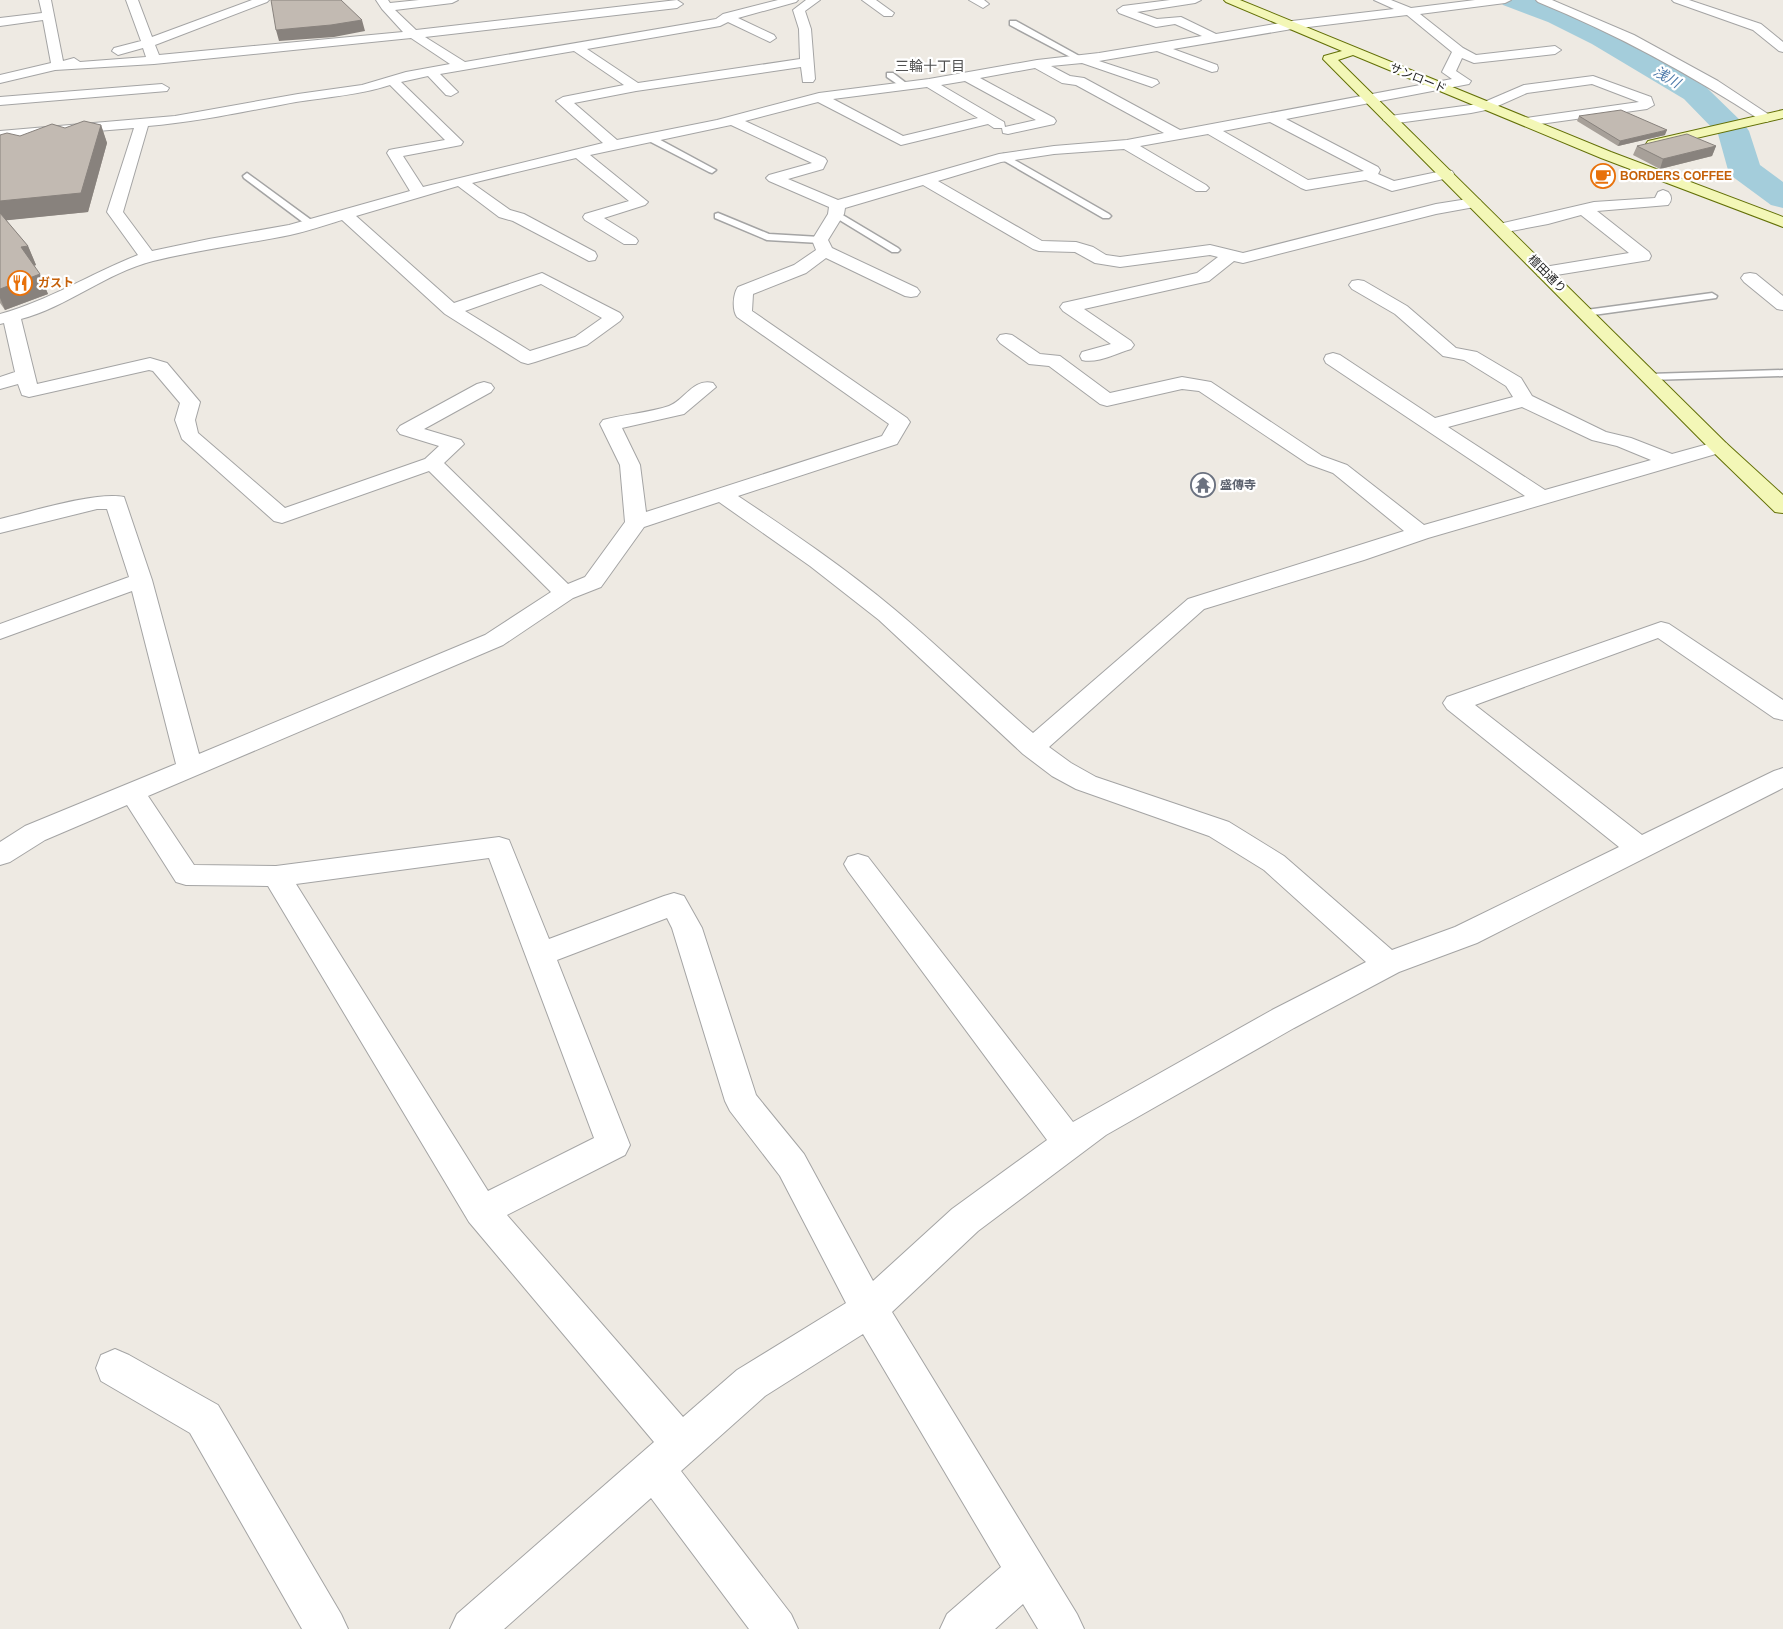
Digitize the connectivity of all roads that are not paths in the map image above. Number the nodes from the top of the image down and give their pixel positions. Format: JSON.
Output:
{"nodes":[{"id":1,"x":45,"y":0,"type":"edge"},
{"id":2,"x":132,"y":0,"type":"edge"},
{"id":3,"x":263,"y":0,"type":"edge"},
{"id":4,"x":452,"y":0,"type":"edge"},
{"id":5,"x":792,"y":0,"type":"edge"},
{"id":6,"x":814,"y":0,"type":"edge"},
{"id":7,"x":868,"y":0,"type":"edge"},
{"id":8,"x":1195,"y":0,"type":"edge"},
{"id":9,"x":1230,"y":0,"type":"edge"},
{"id":10,"x":1380,"y":0,"type":"edge"},
{"id":11,"x":1505,"y":0,"type":"edge"},
{"id":12,"x":1542,"y":0,"type":"edge"},
{"id":13,"x":1678,"y":0,"type":"edge"},
{"id":14,"x":1492,"y":1,"type":"edge"},
{"id":15,"x":384,"y":3,"type":"edge"},
{"id":16,"x":681,"y":7,"type":"edge"},
{"id":17,"x":1409,"y":11,"type":"junction"},
{"id":18,"x":888,"y":13,"type":"dead end"},
{"id":19,"x":48,"y":16,"type":"junction"},
{"id":20,"x":727,"y":17,"type":"junction"},
{"id":21,"x":0,"y":22,"type":"edge"},
{"id":22,"x":708,"y":24,"type":"junction"},
{"id":23,"x":1012,"y":24,"type":"dead end"},
{"id":24,"x":1292,"y":25,"type":"junction"},
{"id":25,"x":413,"y":34,"type":"junction"},
{"id":26,"x":770,"y":38,"type":"dead end"},
{"id":27,"x":1215,"y":38,"type":"junction"},
{"id":28,"x":338,"y":42,"type":"junction"},
{"id":29,"x":148,"y":43,"type":"junction"},
{"id":30,"x":1159,"y":47,"type":"junction"},
{"id":31,"x":578,"y":48,"type":"junction"},
{"id":32,"x":1783,"y":48,"type":"edge"},
{"id":33,"x":264,"y":49,"type":"junction"},
{"id":34,"x":1555,"y":50,"type":"dead end"},
{"id":35,"x":1353,"y":51,"type":"junction"},
{"id":36,"x":1460,"y":51,"type":"junction"},
{"id":37,"x":334,"y":56,"type":"dead end"},
{"id":38,"x":1079,"y":58,"type":"junction"},
{"id":39,"x":807,"y":62,"type":"junction"},
{"id":40,"x":1036,"y":64,"type":"junction"},
{"id":41,"x":269,"y":66,"type":"dead end"},
{"id":42,"x":58,"y":67,"type":"junction"},
{"id":43,"x":464,"y":67,"type":"junction"},
{"id":44,"x":1212,"y":68,"type":"dead end"},
{"id":45,"x":431,"y":72,"type":"junction"},
{"id":46,"x":158,"y":74,"type":"junction"},
{"id":47,"x":890,"y":74,"type":"dead end"},
{"id":48,"x":966,"y":76,"type":"junction"},
{"id":49,"x":0,"y":79,"type":"edge"},
{"id":50,"x":392,"y":80,"type":"junction"},
{"id":51,"x":1152,"y":83,"type":"dead end"},
{"id":52,"x":929,"y":84,"type":"junction"},
{"id":53,"x":906,"y":86,"type":"junction"},
{"id":54,"x":636,"y":87,"type":"junction"},
{"id":55,"x":1440,"y":87,"type":"junction"},
{"id":56,"x":451,"y":92,"type":"dead end"},
{"id":57,"x":811,"y":99,"type":"junction"},
{"id":58,"x":1370,"y":100,"type":"junction"},
{"id":59,"x":0,"y":101,"type":"edge"},
{"id":60,"x":1486,"y":106,"type":"junction"},
{"id":61,"x":1783,"y":114,"type":"edge"},
{"id":62,"x":1273,"y":118,"type":"junction"},
{"id":63,"x":1763,"y":119,"type":"junction"},
{"id":64,"x":175,"y":120,"type":"junction"},
{"id":65,"x":732,"y":120,"type":"junction"},
{"id":66,"x":989,"y":120,"type":"junction"},
{"id":67,"x":1390,"y":120,"type":"junction"},
{"id":68,"x":1526,"y":122,"type":"junction"},
{"id":69,"x":142,"y":124,"type":"junction"},
{"id":70,"x":1210,"y":129,"type":"junction"},
{"id":71,"x":1008,"y":130,"type":"junction"},
{"id":72,"x":0,"y":135,"type":"edge"},
{"id":73,"x":1178,"y":135,"type":"junction"},
{"id":74,"x":650,"y":138,"type":"junction"},
{"id":75,"x":1127,"y":144,"type":"junction"},
{"id":76,"x":614,"y":145,"type":"junction"},
{"id":77,"x":1047,"y":151,"type":"junction"},
{"id":78,"x":579,"y":153,"type":"junction"},
{"id":79,"x":1606,"y":155,"type":"junction"},
{"id":80,"x":1004,"y":157,"type":"junction"},
{"id":81,"x":712,"y":170,"type":"dead end"},
{"id":82,"x":1447,"y":174,"type":"junction"},
{"id":83,"x":1368,"y":175,"type":"junction"},
{"id":84,"x":247,"y":176,"type":"dead end"},
{"id":85,"x":926,"y":180,"type":"junction"},
{"id":86,"x":460,"y":181,"type":"junction"},
{"id":87,"x":1202,"y":188,"type":"dead end"},
{"id":88,"x":419,"y":192,"type":"junction"},
{"id":89,"x":1663,"y":196,"type":"dead end"},
{"id":90,"x":1474,"y":203,"type":"junction"},
{"id":91,"x":1584,"y":208,"type":"junction"},
{"id":92,"x":836,"y":210,"type":"junction"},
{"id":93,"x":345,"y":215,"type":"junction"},
{"id":94,"x":718,"y":216,"type":"dead end"},
{"id":95,"x":1106,"y":216,"type":"dead end"},
{"id":96,"x":1777,"y":220,"type":"edge"},
{"id":97,"x":312,"y":224,"type":"junction"},
{"id":98,"x":1501,"y":228,"type":"junction"},
{"id":99,"x":1783,"y":236,"type":"edge"},
{"id":100,"x":630,"y":241,"type":"dead end"},
{"id":101,"x":822,"y":245,"type":"junction"},
{"id":102,"x":895,"y":250,"type":"dead end"},
{"id":103,"x":589,"y":256,"type":"dead end"},
{"id":104,"x":1230,"y":256,"type":"junction"},
{"id":105,"x":148,"y":257,"type":"junction"},
{"id":106,"x":1544,"y":272,"type":"junction"},
{"id":107,"x":1750,"y":278,"type":"dead end"},
{"id":108,"x":1358,"y":286,"type":"dead end"},
{"id":109,"x":911,"y":292,"type":"dead end"},
{"id":110,"x":1712,"y":296,"type":"dead end"},
{"id":111,"x":1783,"y":305,"type":"edge"},
{"id":112,"x":450,"y":310,"type":"junction"},
{"id":113,"x":1586,"y":313,"type":"junction"},
{"id":114,"x":6,"y":318,"type":"edge"},
{"id":115,"x":1006,"y":339,"type":"dead end"},
{"id":116,"x":1089,"y":356,"type":"dead end"},
{"id":117,"x":1333,"y":359,"type":"dead end"},
{"id":118,"x":1783,"y":373,"type":"edge"},
{"id":119,"x":25,"y":376,"type":"junction"},
{"id":120,"x":1649,"y":377,"type":"junction"},
{"id":121,"x":0,"y":383,"type":"edge"},
{"id":122,"x":706,"y":387,"type":"dead end"},
{"id":123,"x":484,"y":388,"type":"dead end"},
{"id":124,"x":1524,"y":400,"type":"junction"},
{"id":125,"x":1432,"y":425,"type":"junction"},
{"id":126,"x":1719,"y":447,"type":"junction"},
{"id":127,"x":1671,"y":460,"type":"junction"},
{"id":128,"x":432,"y":462,"type":"junction"},
{"id":129,"x":722,"y":495,"type":"junction"},
{"id":130,"x":1542,"y":498,"type":"junction"},
{"id":131,"x":1783,"y":507,"type":"edge"},
{"id":132,"x":636,"y":522,"type":"junction"},
{"id":133,"x":0,"y":526,"type":"edge"},
{"id":134,"x":1420,"y":533,"type":"junction"},
{"id":135,"x":141,"y":580,"type":"junction"},
{"id":136,"x":565,"y":593,"type":"junction"},
{"id":137,"x":0,"y":632,"type":"edge"},
{"id":138,"x":1783,"y":712,"type":"edge"},
{"id":139,"x":1032,"y":748,"type":"junction"},
{"id":140,"x":190,"y":768,"type":"junction"},
{"id":141,"x":1783,"y":777,"type":"edge"},
{"id":142,"x":132,"y":792,"type":"junction"},
{"id":143,"x":1639,"y":848,"type":"junction"},
{"id":144,"x":0,"y":855,"type":"edge"},
{"id":145,"x":858,"y":864,"type":"dead end"},
{"id":146,"x":276,"y":876,"type":"junction"},
{"id":147,"x":539,"y":955,"type":"junction"},
{"id":148,"x":1388,"y":964,"type":"junction"},
{"id":149,"x":1069,"y":1143,"type":"junction"},
{"id":150,"x":481,"y":1211,"type":"junction"},
{"id":151,"x":870,"y":1309,"type":"junction"},
{"id":152,"x":115,"y":1368,"type":"dead end"},
{"id":153,"x":668,"y":1456,"type":"junction"},
{"id":154,"x":1028,"y":1572,"type":"junction"},
{"id":155,"x":480,"y":1626,"type":"edge"},
{"id":156,"x":326,"y":1629,"type":"edge"},
{"id":157,"x":776,"y":1629,"type":"edge"},
{"id":158,"x":962,"y":1629,"type":"edge"},
{"id":159,"x":1062,"y":1629,"type":"edge"}],
"edges":[{"from":1,"to":19,"type":"street"},
{"from":2,"to":29,"type":"street"},
{"from":3,"to":29,"type":"street"},
{"from":4,"to":15,"type":"street"},
{"from":5,"to":20,"type":"street"},
{"from":6,"to":39,"type":"street"},
{"from":7,"to":18,"type":"street"},
{"from":8,"to":27,"type":"street"},
{"from":9,"to":24,"type":"street","name":"サンロード"},
{"from":10,"to":17,"type":"street"},
{"from":11,"to":14,"type":"street"},
{"from":12,"to":63,"type":"street"},
{"from":13,"to":32,"type":"street"},
{"from":14,"to":17,"type":"street"},
{"from":15,"to":25,"type":"street"},
{"from":16,"to":22,"type":"street"},
{"from":16,"to":25,"type":"street"},
{"from":17,"to":24,"type":"street"},
{"from":17,"to":36,"type":"street"},
{"from":19,"to":21,"type":"street"},
{"from":19,"to":42,"type":"street"},
{"from":20,"to":22,"type":"street"},
{"from":20,"to":26,"type":"street"},
{"from":22,"to":31,"type":"street"},
{"from":23,"to":38,"type":"lane"},
{"from":24,"to":27,"type":"street"},
{"from":24,"to":35,"type":"street","name":"サンロード"},
{"from":25,"to":28,"type":"street"},
{"from":25,"to":43,"type":"street"},
{"from":27,"to":30,"type":"street"},
{"from":28,"to":33,"type":"street"},
{"from":28,"to":37,"type":"street"},
{"from":29,"to":42,"type":"street"},
{"from":29,"to":46,"type":"street"},
{"from":30,"to":38,"type":"street"},
{"from":30,"to":44,"type":"street"},
{"from":31,"to":43,"type":"street"},
{"from":31,"to":54,"type":"street"},
{"from":33,"to":41,"type":"street"},
{"from":33,"to":46,"type":"street"},
{"from":34,"to":36,"type":"street"},
{"from":35,"to":55,"type":"street","name":"サンロード"},
{"from":35,"to":58,"type":"street","name":"檀田通り"},
{"from":36,"to":55,"type":"street"},
{"from":38,"to":40,"type":"street"},
{"from":38,"to":51,"type":"street"},
{"from":39,"to":54,"type":"street"},
{"from":39,"to":57,"type":"street"},
{"from":40,"to":48,"type":"street"},
{"from":40,"to":73,"type":"street"},
{"from":42,"to":46,"type":"street"},
{"from":42,"to":49,"type":"street"},
{"from":43,"to":45,"type":"street"},
{"from":45,"to":50,"type":"street"},
{"from":45,"to":56,"type":"street"},
{"from":46,"to":59,"type":"street"},
{"from":46,"to":64,"type":"street"},
{"from":47,"to":53,"type":"lane"},
{"from":48,"to":52,"type":"street"},
{"from":48,"to":71,"type":"street"},
{"from":50,"to":64,"type":"street"},
{"from":50,"to":88,"type":"street"},
{"from":52,"to":53,"type":"street"},
{"from":52,"to":66,"type":"street"},
{"from":53,"to":57,"type":"street"},
{"from":54,"to":76,"type":"street"},
{"from":55,"to":58,"type":"street"},
{"from":55,"to":60,"type":"street","name":"サンロード"},
{"from":57,"to":65,"type":"street"},
{"from":57,"to":66,"type":"street"},
{"from":58,"to":62,"type":"street"},
{"from":58,"to":67,"type":"street","name":"檀田通り"},
{"from":60,"to":67,"type":"street"},
{"from":60,"to":68,"type":"street","name":"サンロード"},
{"from":60,"to":68,"type":"street"},
{"from":61,"to":63,"type":"street"},
{"from":62,"to":70,"type":"street"},
{"from":62,"to":83,"type":"street"},
{"from":63,"to":79,"type":"street"},
{"from":64,"to":69,"type":"street"},
{"from":65,"to":74,"type":"street"},
{"from":65,"to":92,"type":"street"},
{"from":66,"to":71,"type":"street"},
{"from":67,"to":82,"type":"street","name":"檀田通り"},
{"from":68,"to":79,"type":"street","name":"サンロード"},
{"from":69,"to":72,"type":"street"},
{"from":69,"to":105,"type":"street"},
{"from":70,"to":73,"type":"street"},
{"from":70,"to":83,"type":"street"},
{"from":71,"to":77,"type":"street"},
{"from":73,"to":75,"type":"street"},
{"from":74,"to":76,"type":"street"},
{"from":74,"to":81,"type":"lane"},
{"from":75,"to":77,"type":"street"},
{"from":75,"to":87,"type":"street"},
{"from":76,"to":78,"type":"street"},
{"from":77,"to":80,"type":"street"},
{"from":78,"to":86,"type":"street"},
{"from":78,"to":100,"type":"street"},
{"from":79,"to":96,"type":"street","name":"サンロード"},
{"from":79,"to":99,"type":"street","name":"サンロード"},
{"from":80,"to":85,"type":"street"},
{"from":80,"to":95,"type":"lane"},
{"from":82,"to":83,"type":"street"},
{"from":82,"to":90,"type":"street","name":"檀田通り"},
{"from":84,"to":97,"type":"lane"},
{"from":85,"to":92,"type":"street"},
{"from":85,"to":104,"type":"street"},
{"from":86,"to":88,"type":"street"},
{"from":86,"to":103,"type":"street"},
{"from":88,"to":93,"type":"street"},
{"from":89,"to":91,"type":"street"},
{"from":90,"to":98,"type":"street","name":"檀田通り"},
{"from":90,"to":104,"type":"street"},
{"from":91,"to":98,"type":"street"},
{"from":91,"to":106,"type":"street"},
{"from":92,"to":101,"type":"street"},
{"from":92,"to":102,"type":"lane"},
{"from":93,"to":97,"type":"street"},
{"from":93,"to":112,"type":"street"},
{"from":94,"to":101,"type":"lane"},
{"from":97,"to":105,"type":"street"},
{"from":98,"to":106,"type":"street","name":"檀田通り"},
{"from":101,"to":109,"type":"street"},
{"from":101,"to":129,"type":"street"},
{"from":104,"to":116,"type":"street"},
{"from":105,"to":114,"type":"street"},
{"from":106,"to":113,"type":"street","name":"檀田通り"},
{"from":107,"to":111,"type":"street"},
{"from":108,"to":124,"type":"street"},
{"from":110,"to":113,"type":"lane"},
{"from":112,"to":112,"type":"street"},
{"from":113,"to":120,"type":"street","name":"檀田通り"},
{"from":114,"to":119,"type":"street"},
{"from":115,"to":134,"type":"street"},
{"from":117,"to":125,"type":"street"},
{"from":118,"to":120,"type":"lane"},
{"from":119,"to":121,"type":"street"},
{"from":119,"to":128,"type":"street"},
{"from":120,"to":126,"type":"street","name":"檀田通り"},
{"from":122,"to":132,"type":"street"},
{"from":123,"to":128,"type":"street"},
{"from":124,"to":125,"type":"street"},
{"from":124,"to":127,"type":"street"},
{"from":125,"to":130,"type":"street"},
{"from":126,"to":127,"type":"street"},
{"from":126,"to":131,"type":"street","name":"檀田通り"},
{"from":127,"to":130,"type":"street"},
{"from":128,"to":136,"type":"street"},
{"from":129,"to":132,"type":"street"},
{"from":129,"to":139,"type":"street"},
{"from":130,"to":134,"type":"street"},
{"from":132,"to":136,"type":"street"},
{"from":133,"to":135,"type":"street"},
{"from":134,"to":139,"type":"street"},
{"from":135,"to":137,"type":"street"},
{"from":135,"to":140,"type":"street"},
{"from":136,"to":140,"type":"street"},
{"from":138,"to":143,"type":"street"},
{"from":139,"to":148,"type":"street"},
{"from":140,"to":142,"type":"street"},
{"from":141,"to":143,"type":"street"},
{"from":142,"to":144,"type":"street"},
{"from":142,"to":146,"type":"street"},
{"from":143,"to":148,"type":"street"},
{"from":145,"to":149,"type":"street"},
{"from":146,"to":147,"type":"street"},
{"from":146,"to":150,"type":"street"},
{"from":147,"to":150,"type":"street"},
{"from":147,"to":151,"type":"street"},
{"from":148,"to":149,"type":"street"},
{"from":149,"to":151,"type":"street"},
{"from":150,"to":153,"type":"street"},
{"from":151,"to":153,"type":"street"},
{"from":151,"to":154,"type":"street"},
{"from":152,"to":156,"type":"street"},
{"from":153,"to":155,"type":"street"},
{"from":153,"to":157,"type":"street"},
{"from":154,"to":158,"type":"street"},
{"from":154,"to":159,"type":"street"}]}
